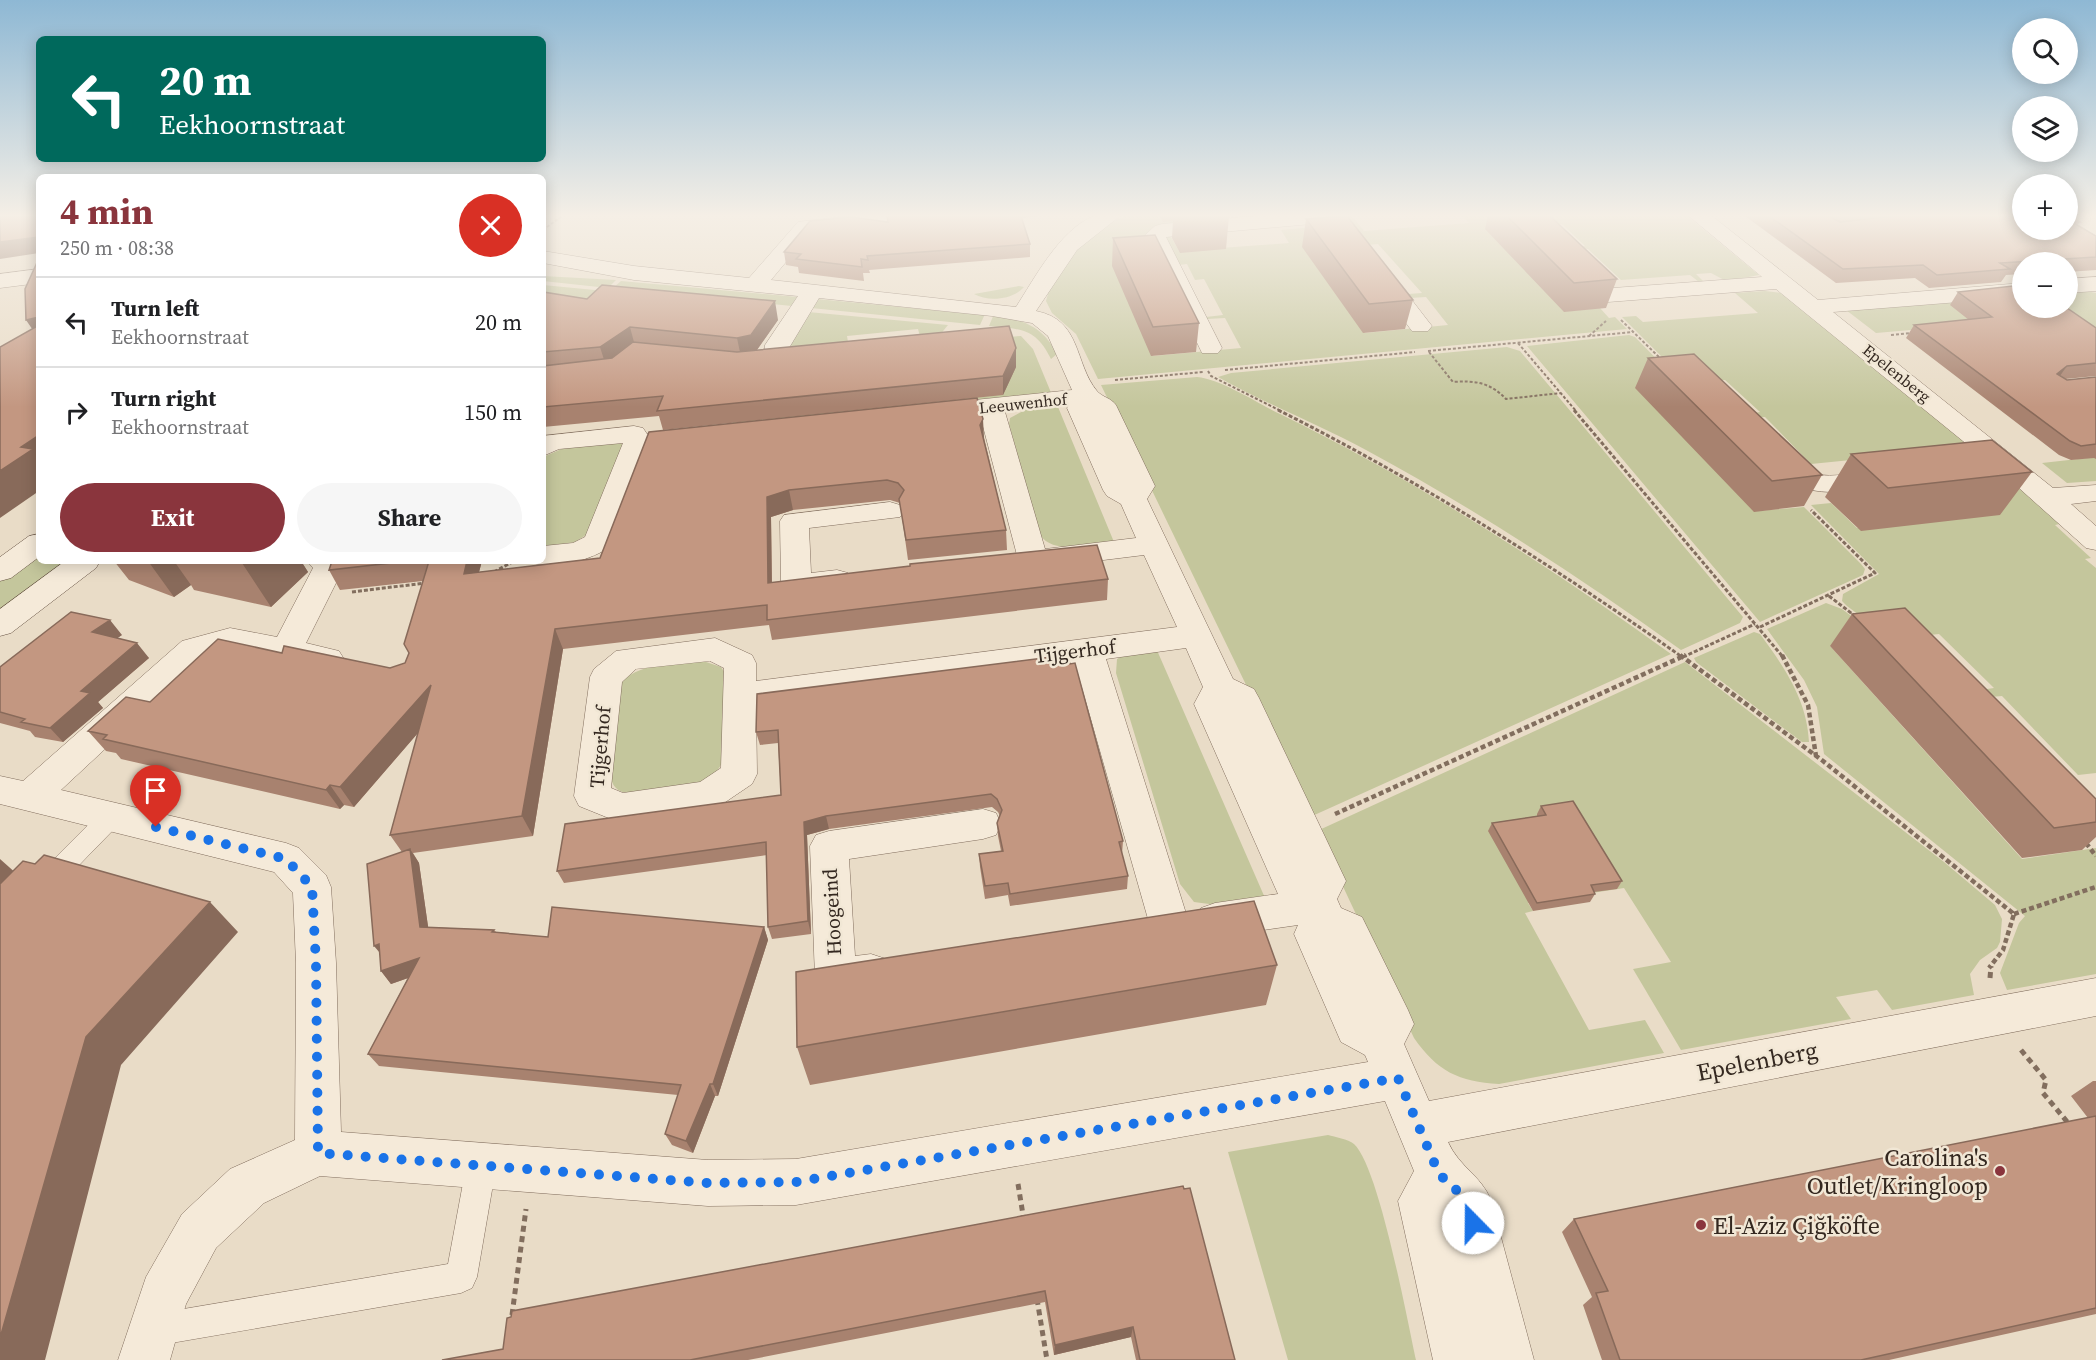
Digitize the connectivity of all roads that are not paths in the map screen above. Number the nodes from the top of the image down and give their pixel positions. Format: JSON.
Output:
{"nodes":[{"id":1,"x":701,"y":279,"type":"edge"},
{"id":2,"x":760,"y":279,"type":"edge"},
{"id":3,"x":1045,"y":279,"type":"edge"},
{"id":4,"x":1177,"y":279,"type":"edge"},
{"id":5,"x":1384,"y":279,"type":"edge"},
{"id":6,"x":1589,"y":279,"type":"edge"},
{"id":7,"x":1779,"y":279,"type":"edge"},
{"id":8,"x":36,"y":280,"type":"edge"},
{"id":9,"x":0,"y":281,"type":"edge"},
{"id":10,"x":1782,"y":282,"type":"junction"},
{"id":11,"x":2096,"y":284,"type":"edge"},
{"id":12,"x":755,"y":285,"type":"junction"},
{"id":13,"x":2078,"y":285,"type":"edge"},
{"id":14,"x":813,"y":291,"type":"junction"},
{"id":15,"x":2012,"y":291,"type":"edge"},
{"id":16,"x":1814,"y":307,"type":"junction"},
{"id":17,"x":1023,"y":313,"type":"junction"},
{"id":18,"x":1420,"y":326,"type":"dead end"},
{"id":19,"x":1210,"y":348,"type":"dead end"},
{"id":20,"x":839,"y":353,"type":"edge"},
{"id":21,"x":1084,"y":390,"type":"junction"},
{"id":22,"x":991,"y":407,"type":"junction"},
{"id":23,"x":908,"y":415,"type":"edge"},
{"id":24,"x":707,"y":436,"type":"edge"},
{"id":25,"x":1757,"y":441,"type":"edge"},
{"id":26,"x":636,"y":443,"type":"junction"},
{"id":27,"x":546,"y":446,"type":"edge"},
{"id":28,"x":2011,"y":466,"type":"junction"},
{"id":29,"x":1976,"y":470,"type":"edge"},
{"id":30,"x":1904,"y":477,"type":"edge"},
{"id":31,"x":2096,"y":494,"type":"edge"},
{"id":32,"x":2048,"y":497,"type":"junction"},
{"id":33,"x":890,"y":511,"type":"dead end"},
{"id":34,"x":2096,"y":541,"type":"edge"},
{"id":35,"x":36,"y":545,"type":"edge"},
{"id":36,"x":1154,"y":545,"type":"junction"},
{"id":37,"x":546,"y":556,"type":"edge"},
{"id":38,"x":81,"y":564,"type":"edge"},
{"id":39,"x":331,"y":564,"type":"edge"},
{"id":40,"x":0,"y":571,"type":"edge"},
{"id":41,"x":867,"y":577,"type":"edge"},
{"id":42,"x":0,"y":625,"type":"edge"},
{"id":43,"x":1196,"y":636,"type":"junction"},
{"id":44,"x":287,"y":650,"type":"junction"},
{"id":45,"x":1087,"y":650,"type":"junction"},
{"id":46,"x":356,"y":665,"type":"edge"},
{"id":47,"x":1220,"y":687,"type":"junction"},
{"id":48,"x":740,"y":695,"type":"junction"},
{"id":49,"x":15,"y":793,"type":"edge"},
{"id":50,"x":112,"y":816,"type":"junction"},
{"id":51,"x":983,"y":824,"type":"dead end"},
{"id":52,"x":32,"y":897,"type":"edge"},
{"id":53,"x":1321,"y":907,"type":"junction"},
{"id":54,"x":905,"y":966,"type":"edge"},
{"id":55,"x":2096,"y":997,"type":"edge"},
{"id":56,"x":1389,"y":1060,"type":"junction"},
{"id":57,"x":1418,"y":1125,"type":"junction"},
{"id":58,"x":318,"y":1153,"type":"junction"},
{"id":59,"x":481,"y":1167,"type":"junction"},
{"id":60,"x":1439,"y":1174,"type":"junction"},
{"id":61,"x":149,"y":1345,"type":"edge"},
{"id":62,"x":1459,"y":1360,"type":"edge"},
{"id":63,"x":1508,"y":1360,"type":"edge"}],
"edges":[{"from":1,"to":12,"type":"street"},
{"from":2,"to":12,"type":"street"},
{"from":3,"to":17,"type":"street"},
{"from":4,"to":19,"type":"street"},
{"from":5,"to":18,"type":"street"},
{"from":6,"to":10,"type":"street"},
{"from":7,"to":10,"type":"street","name":"Epelenberg"},
{"from":8,"to":9,"type":"street"},
{"from":10,"to":16,"type":"street","name":"Epelenberg"},
{"from":11,"to":13,"type":"street"},
{"from":12,"to":14,"type":"street"},
{"from":14,"to":17,"type":"street"},
{"from":14,"to":20,"type":"street"},
{"from":15,"to":16,"type":"street"},
{"from":16,"to":28,"type":"street","name":"Epelenberg"},
{"from":17,"to":21,"type":"street"},
{"from":21,"to":22,"type":"street","name":"Leeuwenhof"},
{"from":21,"to":36,"type":"street"},
{"from":22,"to":23,"type":"street","name":"Leeuwenhof"},
{"from":22,"to":36,"type":"street"},
{"from":24,"to":26,"type":"street"},
{"from":25,"to":30,"type":"street"},
{"from":26,"to":27,"type":"street"},
{"from":26,"to":37,"type":"street"},
{"from":28,"to":29,"type":"street"},
{"from":28,"to":32,"type":"street","name":"Epelenberg"},
{"from":31,"to":32,"type":"street"},
{"from":32,"to":34,"type":"street","name":"Epelenberg"},
{"from":33,"to":41,"type":"street"},
{"from":35,"to":40,"type":"street"},
{"from":36,"to":43,"type":"street"},
{"from":38,"to":42,"type":"street"},
{"from":39,"to":44,"type":"street"},
{"from":43,"to":45,"type":"street","name":"Tijgerhof"},
{"from":43,"to":47,"type":"street"},
{"from":44,"to":46,"type":"street"},
{"from":44,"to":49,"type":"street"},
{"from":45,"to":48,"type":"street","name":"Tijgerhof"},
{"from":45,"to":53,"type":"street"},
{"from":47,"to":53,"type":"street"},
{"from":47,"to":53,"type":"street"},
{"from":48,"to":48,"type":"street","name":"Tijgerhof"},
{"from":49,"to":50,"type":"street"},
{"from":50,"to":52,"type":"lane"},
{"from":50,"to":58,"type":"street"},
{"from":51,"to":54,"type":"street","name":"Hoogeind"},
{"from":53,"to":56,"type":"street"},
{"from":55,"to":57,"type":"street","name":"Epelenberg"},
{"from":56,"to":57,"type":"street"},
{"from":56,"to":59,"type":"street"},
{"from":57,"to":60,"type":"street"},
{"from":58,"to":59,"type":"street"},
{"from":58,"to":61,"type":"street"},
{"from":59,"to":61,"type":"lane"},
{"from":60,"to":62,"type":"street"},
{"from":60,"to":63,"type":"street"}]}
